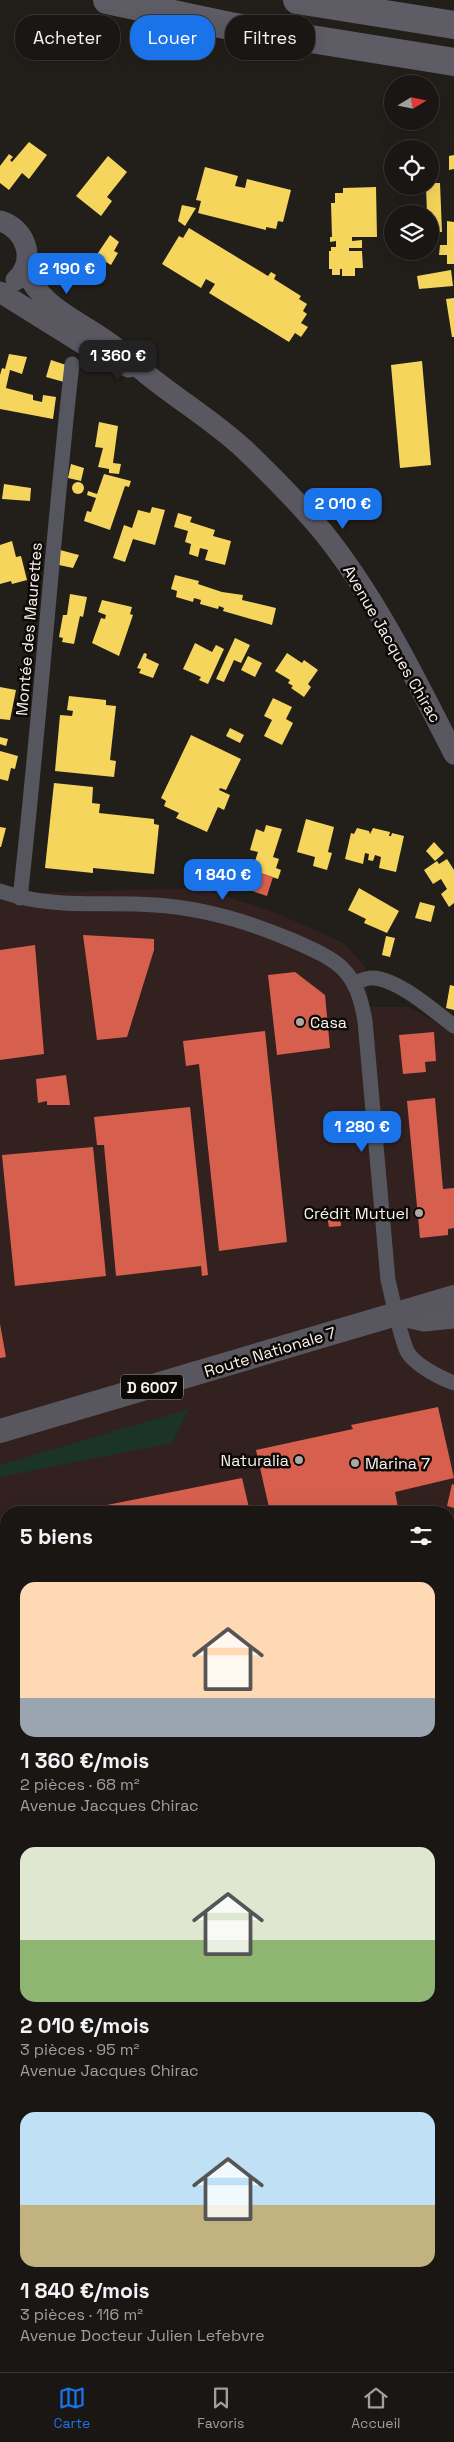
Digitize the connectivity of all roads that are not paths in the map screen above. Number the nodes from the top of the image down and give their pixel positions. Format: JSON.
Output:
{"nodes":[{"id":1,"x":107,"y":0,"type":"edge"},
{"id":2,"x":297,"y":0,"type":"edge"},
{"id":3,"x":454,"y":25,"type":"edge"},
{"id":4,"x":454,"y":62,"type":"edge"},
{"id":5,"x":0,"y":221,"type":"edge"},
{"id":6,"x":24,"y":269,"type":"junction"},
{"id":7,"x":0,"y":290,"type":"edge"},
{"id":8,"x":72,"y":364,"type":"dead end"},
{"id":9,"x":149,"y":376,"type":"junction"},
{"id":10,"x":454,"y":754,"type":"edge"},
{"id":11,"x":0,"y":891,"type":"edge"},
{"id":12,"x":20,"y":898,"type":"junction"},
{"id":13,"x":354,"y":982,"type":"junction"},
{"id":14,"x":454,"y":1026,"type":"edge"},
{"id":15,"x":454,"y":1297,"type":"edge"},
{"id":16,"x":397,"y":1315,"type":"junction"},
{"id":17,"x":454,"y":1318,"type":"edge"},
{"id":18,"x":454,"y":1383,"type":"edge"},
{"id":19,"x":0,"y":1431,"type":"edge"}],
"edges":[{"from":1,"to":4,"type":"highway"},
{"from":2,"to":3,"type":"highway"},
{"from":5,"to":6,"type":"main road"},
{"from":6,"to":7,"type":"main road"},
{"from":6,"to":9,"type":"main road","name":"Avenue Jacques Chirac"},
{"from":7,"to":9,"type":"main road","name":"Avenue Jacques Chirac"},
{"from":8,"to":12,"type":"street","name":"Montée des Maurettes"},
{"from":9,"to":10,"type":"main road","name":"Avenue Jacques Chirac"},
{"from":11,"to":12,"type":"street"},
{"from":12,"to":13,"type":"street"},
{"from":13,"to":14,"type":"street"},
{"from":13,"to":16,"type":"street"},
{"from":15,"to":16,"type":"main road","name":"Route Nationale 7","number":"D 6007"},
{"from":16,"to":17,"type":"main road"},
{"from":16,"to":18,"type":"street"},
{"from":16,"to":19,"type":"main road","name":"Route Nationale 7","number":"D 6007"}]}
